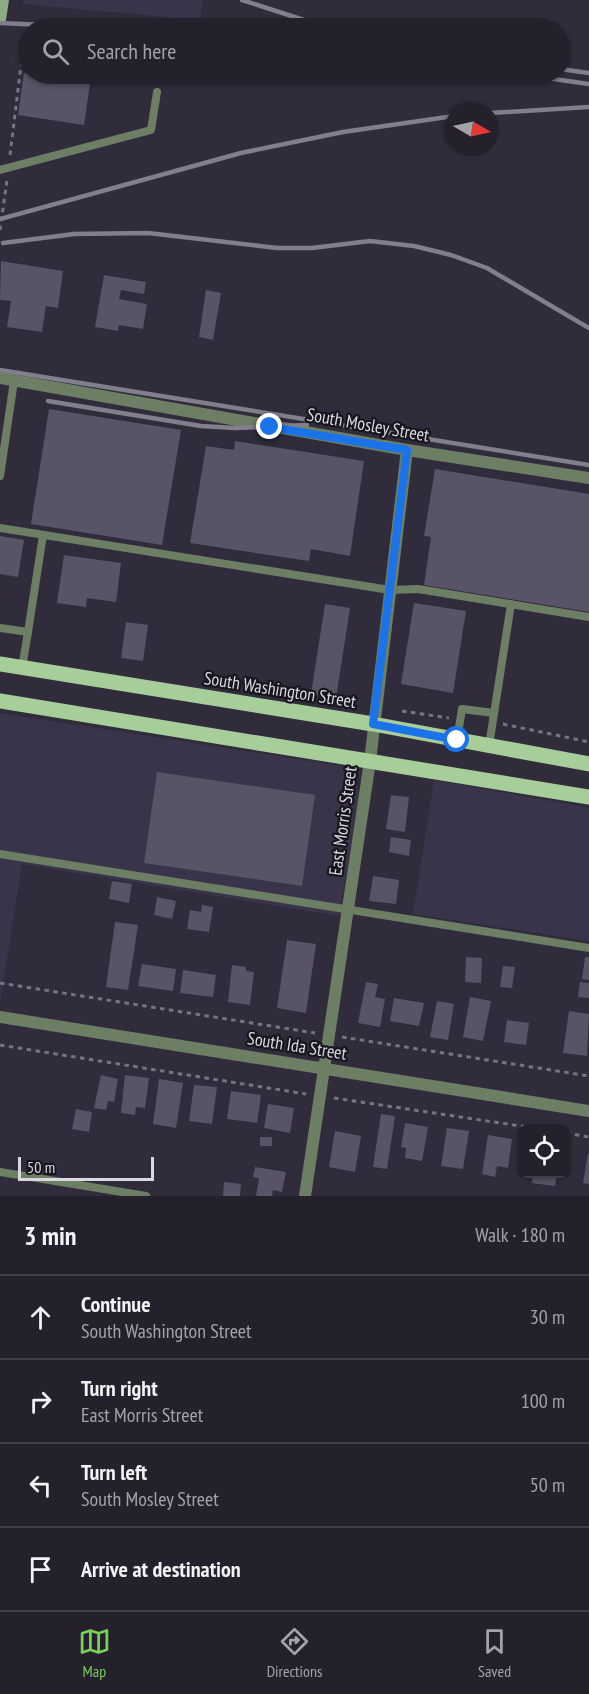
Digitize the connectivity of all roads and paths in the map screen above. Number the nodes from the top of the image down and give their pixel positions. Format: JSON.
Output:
{"nodes":[{"id":1,"x":3,"y":0,"type":"edge"},
{"id":2,"x":0,"y":19,"type":"edge"},
{"id":3,"x":19,"y":84,"type":"edge"},
{"id":4,"x":157,"y":92,"type":"dead end"},
{"id":5,"x":9,"y":167,"type":"junction"},
{"id":6,"x":0,"y":170,"type":"edge"},
{"id":7,"x":0,"y":230,"type":"edge"},
{"id":8,"x":0,"y":378,"type":"edge"},
{"id":9,"x":14,"y":381,"type":"junction"},
{"id":10,"x":407,"y":450,"type":"junction"},
{"id":11,"x":0,"y":476,"type":"edge"},
{"id":12,"x":589,"y":478,"type":"edge"},
{"id":13,"x":0,"y":528,"type":"edge"},
{"id":14,"x":43,"y":535,"type":"junction"},
{"id":15,"x":390,"y":590,"type":"junction"},
{"id":16,"x":511,"y":604,"type":"junction"},
{"id":17,"x":589,"y":617,"type":"edge"},
{"id":18,"x":0,"y":628,"type":"edge"},
{"id":19,"x":28,"y":632,"type":"junction"},
{"id":20,"x":0,"y":664,"type":"edge"},
{"id":21,"x":22,"y":668,"type":"junction"},
{"id":22,"x":0,"y":701,"type":"edge"},
{"id":23,"x":494,"y":713,"type":"junction"},
{"id":24,"x":373,"y":724,"type":"junction"},
{"id":25,"x":457,"y":740,"type":"junction"},
{"id":26,"x":489,"y":746,"type":"junction"},
{"id":27,"x":370,"y":761,"type":"junction"},
{"id":28,"x":589,"y":764,"type":"edge"},
{"id":29,"x":589,"y":797,"type":"edge"},
{"id":30,"x":0,"y":855,"type":"edge"},
{"id":31,"x":348,"y":910,"type":"junction"},
{"id":32,"x":589,"y":948,"type":"edge"},
{"id":33,"x":0,"y":983,"type":"edge"},
{"id":34,"x":0,"y":1017,"type":"edge"},
{"id":35,"x":329,"y":1035,"type":"junction"},
{"id":36,"x":0,"y":1045,"type":"edge"},
{"id":37,"x":323,"y":1069,"type":"junction"},
{"id":38,"x":589,"y":1076,"type":"edge"},
{"id":39,"x":319,"y":1096,"type":"junction"},
{"id":40,"x":589,"y":1111,"type":"edge"},
{"id":41,"x":517,"y":1125,"type":"edge"},
{"id":42,"x":571,"y":1134,"type":"edge"},
{"id":43,"x":589,"y":1137,"type":"edge"},
{"id":44,"x":0,"y":1172,"type":"edge"},
{"id":45,"x":146,"y":1196,"type":"edge"},
{"id":46,"x":305,"y":1196,"type":"edge"}],
"edges":[{"from":1,"to":2,"type":"street"},
{"from":3,"to":5,"type":"path"},
{"from":4,"to":5,"type":"lane"},
{"from":5,"to":6,"type":"lane"},
{"from":5,"to":7,"type":"path"},
{"from":8,"to":9,"type":"street","name":"South Mosley Street"},
{"from":9,"to":10,"type":"street","name":"South Mosley Street"},
{"from":9,"to":11,"type":"lane"},
{"from":10,"to":12,"type":"street","name":"South Mosley Street"},
{"from":10,"to":15,"type":"street","name":"East Morris Street"},
{"from":13,"to":14,"type":"lane"},
{"from":14,"to":15,"type":"lane"},
{"from":14,"to":19,"type":"lane"},
{"from":15,"to":16,"type":"lane"},
{"from":15,"to":24,"type":"street","name":"East Morris Street"},
{"from":16,"to":17,"type":"lane"},
{"from":16,"to":23,"type":"lane"},
{"from":18,"to":19,"type":"lane"},
{"from":19,"to":21,"type":"lane"},
{"from":20,"to":21,"type":"main road","name":"South Washington Street"},
{"from":21,"to":24,"type":"main road","name":"South Washington Street"},
{"from":22,"to":27,"type":"main road"},
{"from":23,"to":25,"type":"lane"},
{"from":23,"to":26,"type":"lane"},
{"from":24,"to":25,"type":"main road","name":"South Washington Street"},
{"from":24,"to":27,"type":"street","name":"East Morris Street"},
{"from":25,"to":26,"type":"main road","name":"South Washington Street"},
{"from":26,"to":28,"type":"main road","name":"South Washington Street"},
{"from":27,"to":29,"type":"main road"},
{"from":27,"to":31,"type":"street","name":"East Morris Street"},
{"from":30,"to":31,"type":"lane"},
{"from":31,"to":32,"type":"lane"},
{"from":31,"to":35,"type":"street","name":"East Morris Street"},
{"from":33,"to":35,"type":"path"},
{"from":34,"to":37,"type":"street","name":"South Ida Street"},
{"from":35,"to":37,"type":"street","name":"East Morris Street"},
{"from":35,"to":38,"type":"path"},
{"from":36,"to":39,"type":"path"},
{"from":37,"to":39,"type":"street","name":"East Morris Street"},
{"from":37,"to":40,"type":"street","name":"South Ida Street"},
{"from":39,"to":41,"type":"path"},
{"from":39,"to":46,"type":"street","name":"East Morris Street"},
{"from":42,"to":43,"type":"path"},
{"from":44,"to":45,"type":"lane"}]}
